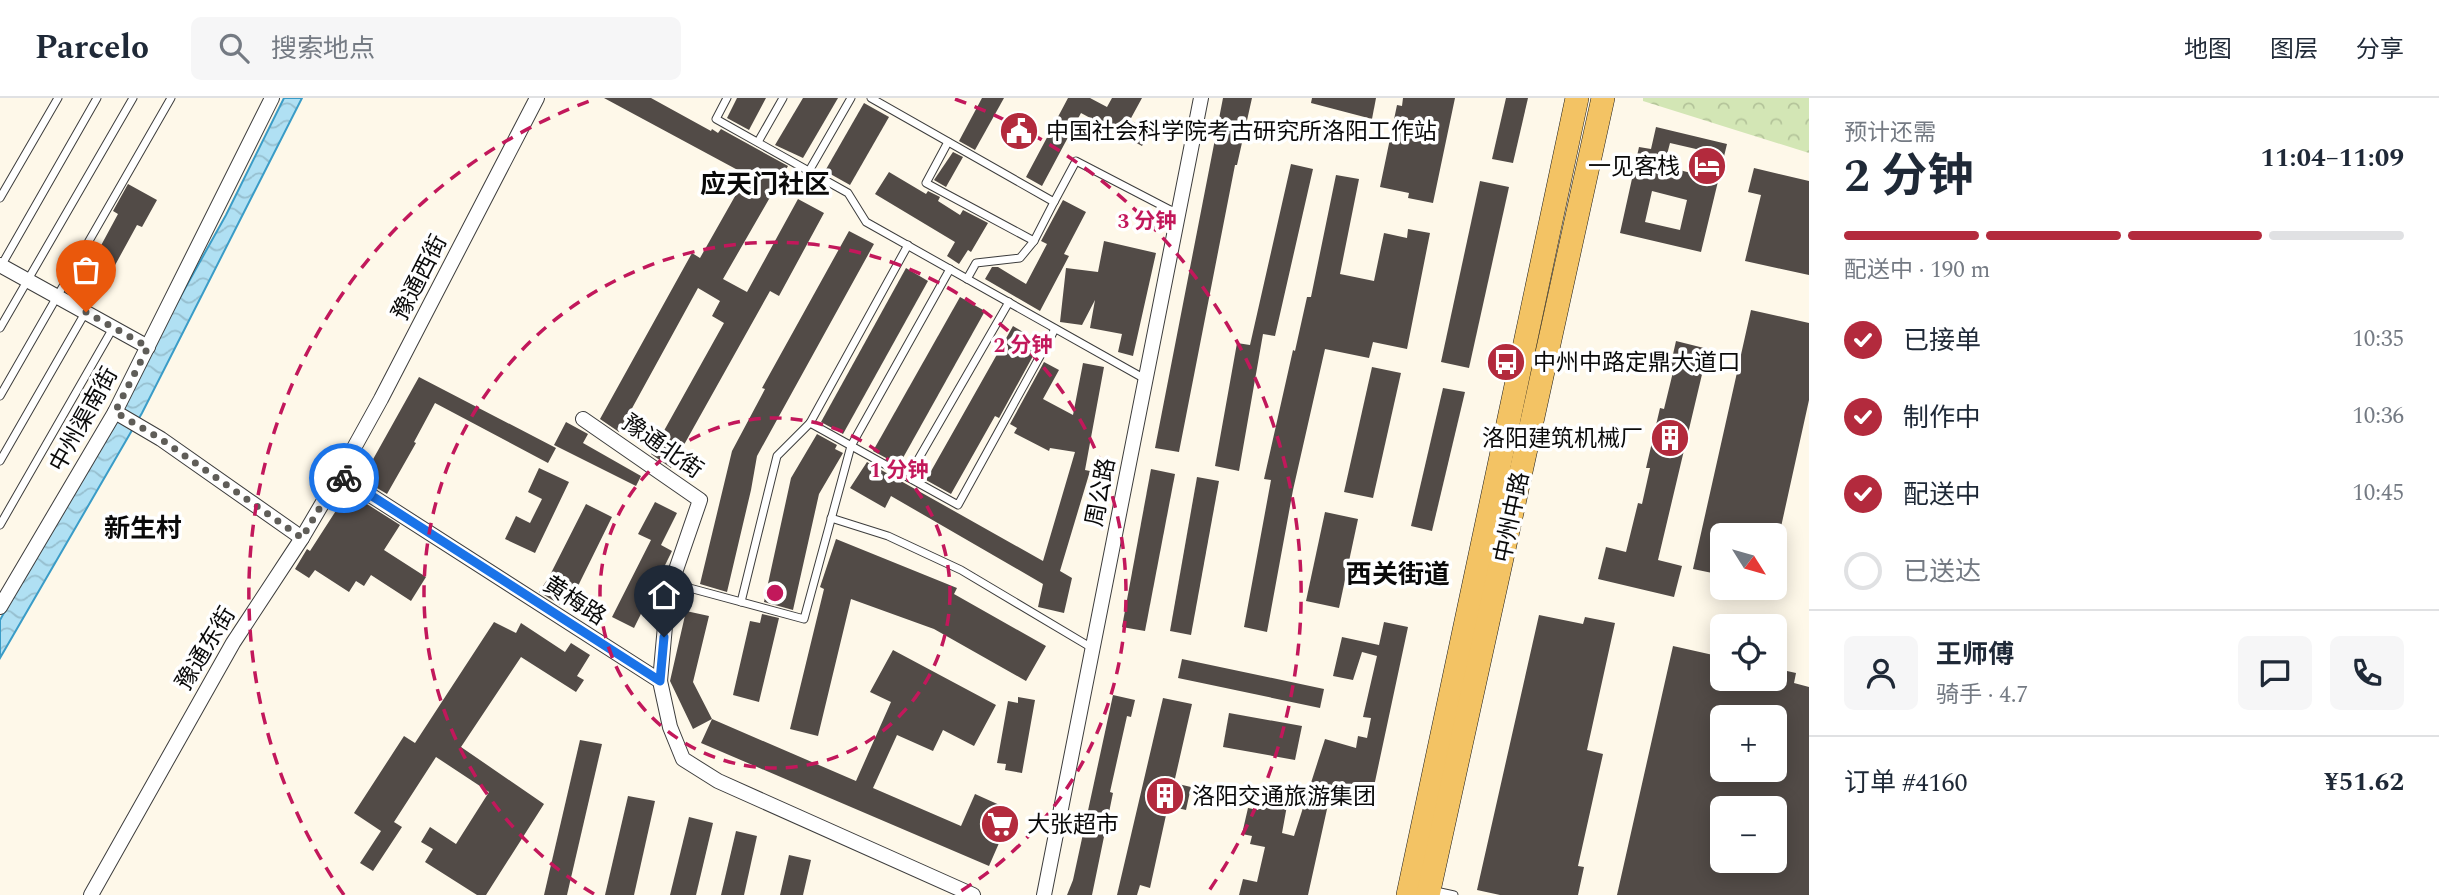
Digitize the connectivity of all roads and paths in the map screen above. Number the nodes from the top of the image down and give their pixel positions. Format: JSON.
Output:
{"nodes":[{"id":1,"x":58,"y":98,"type":"edge"},
{"id":2,"x":97,"y":98,"type":"edge"},
{"id":3,"x":133,"y":98,"type":"edge"},
{"id":4,"x":171,"y":98,"type":"edge"},
{"id":5,"x":272,"y":98,"type":"edge"},
{"id":6,"x":537,"y":98,"type":"edge"},
{"id":7,"x":727,"y":98,"type":"edge"},
{"id":8,"x":783,"y":98,"type":"edge"},
{"id":9,"x":851,"y":98,"type":"edge"},
{"id":10,"x":871,"y":98,"type":"edge"},
{"id":11,"x":1201,"y":98,"type":"edge"},
{"id":12,"x":1577,"y":98,"type":"edge"},
{"id":13,"x":1604,"y":98,"type":"edge"},
{"id":14,"x":758,"y":142,"type":"junction"},
{"id":15,"x":948,"y":142,"type":"junction"},
{"id":16,"x":809,"y":171,"type":"junction"},
{"id":17,"x":0,"y":198,"type":"edge"},
{"id":18,"x":1054,"y":202,"type":"junction"},
{"id":19,"x":1178,"y":215,"type":"junction"},
{"id":20,"x":1034,"y":241,"type":"junction"},
{"id":21,"x":908,"y":245,"type":"junction"},
{"id":22,"x":1,"y":265,"type":"edge"},
{"id":23,"x":950,"y":269,"type":"junction"},
{"id":24,"x":967,"y":279,"type":"junction"},
{"id":25,"x":28,"y":280,"type":"junction"},
{"id":26,"x":57,"y":296,"type":"junction"},
{"id":27,"x":1009,"y":302,"type":"junction"},
{"id":28,"x":86,"y":312,"type":"junction"},
{"id":29,"x":113,"y":327,"type":"junction"},
{"id":30,"x":0,"y":328,"type":"edge"},
{"id":31,"x":1055,"y":328,"type":"junction"},
{"id":32,"x":148,"y":347,"type":"junction"},
{"id":33,"x":1146,"y":380,"type":"junction"},
{"id":34,"x":0,"y":396,"type":"edge"},
{"id":35,"x":115,"y":412,"type":"junction"},
{"id":36,"x":583,"y":419,"type":"dead end"},
{"id":37,"x":810,"y":424,"type":"junction"},
{"id":38,"x":851,"y":446,"type":"junction"},
{"id":39,"x":0,"y":461,"type":"edge"},
{"id":40,"x":339,"y":475,"type":"junction"},
{"id":41,"x":908,"y":477,"type":"junction"},
{"id":42,"x":831,"y":518,"type":"junction"},
{"id":43,"x":0,"y":525,"type":"edge"},
{"id":44,"x":302,"y":538,"type":"junction"},
{"id":45,"x":671,"y":583,"type":"junction"},
{"id":46,"x":741,"y":602,"type":"junction"},
{"id":47,"x":0,"y":607,"type":"edge"},
{"id":48,"x":1093,"y":648,"type":"junction"},
{"id":49,"x":660,"y":681,"type":"junction"},
{"id":50,"x":1422,"y":893,"type":"edge"},
{"id":51,"x":91,"y":895,"type":"edge"},
{"id":52,"x":973,"y":895,"type":"edge"},
{"id":53,"x":1044,"y":895,"type":"edge"},
{"id":54,"x":1454,"y":895,"type":"edge"}],
"edges":[{"from":1,"to":17,"type":"lane"},
{"from":2,"to":22,"type":"lane"},
{"from":3,"to":25,"type":"lane"},
{"from":4,"to":26,"type":"lane"},
{"from":5,"to":32,"type":"street","name":"中州渠南街"},
{"from":6,"to":40,"type":"street","name":"豫通西街"},
{"from":7,"to":14,"type":"lane"},
{"from":8,"to":14,"type":"lane"},
{"from":9,"to":16,"type":"lane"},
{"from":10,"to":15,"type":"lane"},
{"from":11,"to":19,"type":"street","name":"周公路"},
{"from":12,"to":50,"type":"main road","name":"中州中路"},
{"from":13,"to":50,"type":"main road","name":"中州中路"},
{"from":14,"to":16,"type":"lane"},
{"from":15,"to":18,"type":"lane"},
{"from":15,"to":20,"type":"lane"},
{"from":16,"to":21,"type":"lane"},
{"from":18,"to":19,"type":"lane"},
{"from":18,"to":20,"type":"lane"},
{"from":19,"to":33,"type":"street","name":"周公路"},
{"from":20,"to":24,"type":"lane"},
{"from":21,"to":23,"type":"lane"},
{"from":21,"to":37,"type":"lane"},
{"from":22,"to":25,"type":"street"},
{"from":23,"to":24,"type":"lane"},
{"from":23,"to":38,"type":"lane"},
{"from":24,"to":27,"type":"lane"},
{"from":25,"to":26,"type":"street"},
{"from":25,"to":30,"type":"lane"},
{"from":26,"to":28,"type":"street"},
{"from":26,"to":34,"type":"lane"},
{"from":27,"to":31,"type":"lane"},
{"from":27,"to":41,"type":"lane"},
{"from":28,"to":29,"type":"street"},
{"from":28,"to":39,"type":"lane"},
{"from":29,"to":32,"type":"street"},
{"from":29,"to":43,"type":"lane"},
{"from":31,"to":33,"type":"lane"},
{"from":31,"to":41,"type":"lane"},
{"from":32,"to":35,"type":"street","name":"中州渠南街"},
{"from":33,"to":48,"type":"street","name":"周公路"},
{"from":35,"to":44,"type":"street"},
{"from":35,"to":47,"type":"street","name":"中州渠南街"},
{"from":36,"to":45,"type":"street","name":"豫通北街"},
{"from":37,"to":38,"type":"lane"},
{"from":37,"to":46,"type":"lane"},
{"from":38,"to":41,"type":"lane"},
{"from":38,"to":42,"type":"lane"},
{"from":40,"to":44,"type":"street","name":"豫通东街"},
{"from":40,"to":49,"type":"street","name":"黄梅路"},
{"from":42,"to":46,"type":"lane"},
{"from":42,"to":48,"type":"lane"},
{"from":44,"to":51,"type":"street","name":"豫通东街"},
{"from":45,"to":46,"type":"lane"},
{"from":45,"to":49,"type":"street","name":"豫通北街"},
{"from":48,"to":53,"type":"street","name":"周公路"},
{"from":49,"to":52,"type":"street"},
{"from":50,"to":54,"type":"lane"}]}
